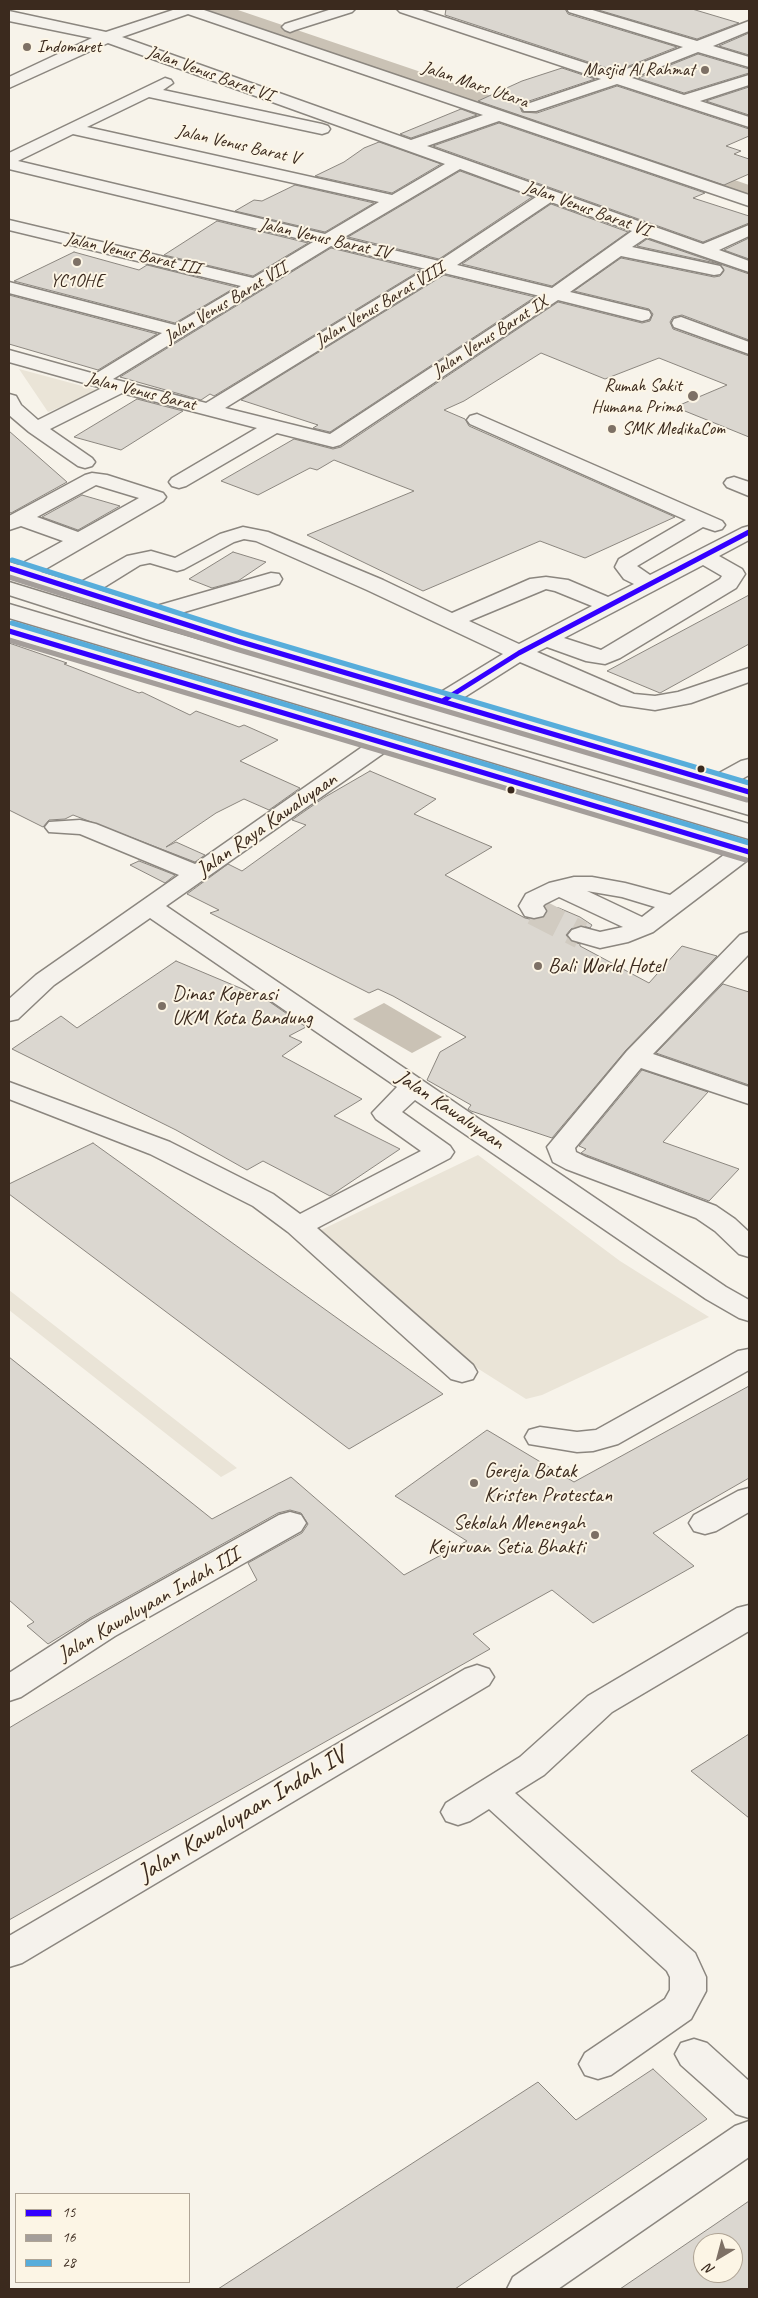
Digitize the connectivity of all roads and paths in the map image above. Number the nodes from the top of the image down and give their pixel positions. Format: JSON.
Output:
{"nodes":[{"id":1,"x":185,"y":9,"type":"edge"},
{"id":2,"x":230,"y":9,"type":"edge"},
{"id":3,"x":347,"y":9,"type":"edge"},
{"id":4,"x":405,"y":9,"type":"edge"},
{"id":5,"x":574,"y":9,"type":"edge"},
{"id":6,"x":9,"y":16,"type":"edge"},
{"id":7,"x":749,"y":26,"type":"edge"},
{"id":8,"x":290,"y":27,"type":"junction"},
{"id":9,"x":101,"y":35,"type":"junction"},
{"id":10,"x":317,"y":36,"type":"dead end"},
{"id":11,"x":700,"y":47,"type":"junction"},
{"id":12,"x":749,"y":62,"type":"edge"},
{"id":13,"x":195,"y":68,"type":"junction"},
{"id":14,"x":9,"y":72,"type":"edge"},
{"id":15,"x":616,"y":79,"type":"junction"},
{"id":16,"x":749,"y":80,"type":"edge"},
{"id":17,"x":9,"y":83,"type":"edge"},
{"id":18,"x":148,"y":92,"type":"junction"},
{"id":19,"x":685,"y":100,"type":"junction"},
{"id":20,"x":512,"y":102,"type":"dead end"},
{"id":21,"x":530,"y":108,"type":"junction"},
{"id":22,"x":500,"y":115,"type":"junction"},
{"id":23,"x":558,"y":117,"type":"dead end"},
{"id":24,"x":749,"y":122,"type":"edge"},
{"id":25,"x":72,"y":129,"type":"junction"},
{"id":26,"x":419,"y":148,"type":"junction"},
{"id":27,"x":9,"y":160,"type":"edge"},
{"id":28,"x":459,"y":163,"type":"junction"},
{"id":29,"x":9,"y":164,"type":"edge"},
{"id":30,"x":549,"y":196,"type":"junction"},
{"id":31,"x":396,"y":201,"type":"junction"},
{"id":32,"x":749,"y":201,"type":"edge"},
{"id":33,"x":9,"y":225,"type":"edge"},
{"id":34,"x":646,"y":230,"type":"junction"},
{"id":35,"x":749,"y":230,"type":"edge"},
{"id":36,"x":328,"y":240,"type":"junction"},
{"id":37,"x":620,"y":250,"type":"junction"},
{"id":38,"x":703,"y":251,"type":"junction"},
{"id":39,"x":442,"y":267,"type":"junction"},
{"id":40,"x":749,"y":267,"type":"edge"},
{"id":41,"x":749,"y":277,"type":"edge"},
{"id":42,"x":257,"y":284,"type":"junction"},
{"id":43,"x":9,"y":287,"type":"edge"},
{"id":44,"x":557,"y":294,"type":"junction"},
{"id":45,"x":642,"y":315,"type":"dead end"},
{"id":46,"x":681,"y":323,"type":"dead end"},
{"id":47,"x":178,"y":332,"type":"junction"},
{"id":48,"x":749,"y":348,"type":"edge"},
{"id":49,"x":9,"y":356,"type":"edge"},
{"id":50,"x":97,"y":381,"type":"junction"},
{"id":51,"x":120,"y":387,"type":"junction"},
{"id":52,"x":9,"y":400,"type":"edge"},
{"id":53,"x":208,"y":410,"type":"junction"},
{"id":54,"x":477,"y":420,"type":"dead end"},
{"id":55,"x":274,"y":426,"type":"junction"},
{"id":56,"x":36,"y":428,"type":"junction"},
{"id":57,"x":332,"y":441,"type":"joint"},
{"id":58,"x":85,"y":462,"type":"dead end"},
{"id":59,"x":179,"y":482,"type":"dead end"},
{"id":60,"x":702,"y":519,"type":"junction"},
{"id":61,"x":14,"y":521,"type":"edge"},
{"id":62,"x":745,"y":534,"type":"edge"},
{"id":63,"x":80,"y":540,"type":"junction"},
{"id":64,"x":703,"y":556,"type":"junction"},
{"id":65,"x":13,"y":576,"type":"edge"},
{"id":66,"x":270,"y":579,"type":"dead end"},
{"id":67,"x":650,"y":584,"type":"junction"},
{"id":68,"x":82,"y":591,"type":"junction"},
{"id":69,"x":608,"y":605,"type":"junction"},
{"id":70,"x":9,"y":612,"type":"edge"},
{"id":71,"x":451,"y":621,"type":"junction"},
{"id":72,"x":154,"y":624,"type":"junction"},
{"id":73,"x":9,"y":631,"type":"edge"},
{"id":74,"x":546,"y":639,"type":"junction"},
{"id":75,"x":519,"y":654,"type":"junction"},
{"id":76,"x":749,"y":675,"type":"edge"},
{"id":77,"x":444,"y":700,"type":"junction"},
{"id":78,"x":383,"y":743,"type":"junction"},
{"id":79,"x":749,"y":766,"type":"edge"},
{"id":80,"x":718,"y":783,"type":"junction"},
{"id":81,"x":749,"y":792,"type":"edge"},
{"id":82,"x":749,"y":808,"type":"edge"},
{"id":83,"x":57,"y":827,"type":"dead end"},
{"id":84,"x":748,"y":845,"type":"edge"},
{"id":85,"x":198,"y":874,"type":"junction"},
{"id":86,"x":558,"y":888,"type":"junction"},
{"id":87,"x":673,"y":905,"type":"junction"},
{"id":88,"x":151,"y":907,"type":"junction"},
{"id":89,"x":534,"y":911,"type":"dead end"},
{"id":90,"x":644,"y":927,"type":"junction"},
{"id":91,"x":581,"y":935,"type":"tunnel mouth"},
{"id":92,"x":748,"y":945,"type":"edge"},
{"id":93,"x":45,"y":980,"type":"junction"},
{"id":94,"x":9,"y":997,"type":"edge"},
{"id":95,"x":9,"y":1013,"type":"edge"},
{"id":96,"x":636,"y":1057,"type":"junction"},
{"id":97,"x":414,"y":1086,"type":"junction"},
{"id":98,"x":9,"y":1090,"type":"edge"},
{"id":99,"x":749,"y":1096,"type":"edge"},
{"id":100,"x":298,"y":1226,"type":"junction"},
{"id":101,"x":749,"y":1248,"type":"edge"},
{"id":102,"x":749,"y":1312,"type":"edge"},
{"id":103,"x":749,"y":1358,"type":"edge"},
{"id":104,"x":462,"y":1372,"type":"dead end"},
{"id":105,"x":540,"y":1437,"type":"dead end"},
{"id":106,"x":749,"y":1498,"type":"edge"},
{"id":107,"x":290,"y":1523,"type":"dead end"},
{"id":108,"x":705,"y":1523,"type":"dead end"},
{"id":109,"x":749,"y":1616,"type":"edge"},
{"id":110,"x":477,"y":1677,"type":"dead end"},
{"id":111,"x":9,"y":1689,"type":"edge"},
{"id":112,"x":491,"y":1791,"type":"junction"},
{"id":113,"x":458,"y":1812,"type":"dead end"},
{"id":114,"x":9,"y":1953,"type":"edge"},
{"id":115,"x":694,"y":2054,"type":"dead end"},
{"id":116,"x":598,"y":2064,"type":"dead end"},
{"id":117,"x":749,"y":2103,"type":"edge"},
{"id":118,"x":749,"y":2137,"type":"edge"},
{"id":119,"x":527,"y":2289,"type":"edge"}],
"edges":[{"from":1,"to":9,"type":"main road"},
{"from":1,"to":22,"type":"main road","name":"Jalan Mars Utara"},
{"from":2,"to":8,"type":"main road"},
{"from":3,"to":8,"type":"main road"},
{"from":4,"to":15,"type":"main road"},
{"from":5,"to":11,"type":"main road"},
{"from":6,"to":9,"type":"main road","name":"Jalan Venus Barat VI"},
{"from":7,"to":11,"type":"main road"},
{"from":8,"to":10,"type":"main road"},
{"from":9,"to":13,"type":"main road","name":"Jalan Venus Barat VI"},
{"from":9,"to":14,"type":"main road"},
{"from":9,"to":17,"type":"main road"},
{"from":11,"to":12,"type":"main road"},
{"from":11,"to":15,"type":"main road"},
{"from":13,"to":18,"type":"main road"},
{"from":13,"to":26,"type":"main road","name":"Jalan Venus Barat VI"},
{"from":15,"to":19,"type":"main road"},
{"from":15,"to":21,"type":"main road"},
{"from":16,"to":19,"type":"main road"},
{"from":18,"to":25,"type":"main road"},
{"from":18,"to":26,"type":"main road","name":"Jalan Venus Barat VI"},
{"from":19,"to":24,"type":"main road"},
{"from":20,"to":21,"type":"main road","name":"Jalan Mars Utara"},
{"from":21,"to":23,"type":"main road","name":"Jalan Mars Utara"},
{"from":22,"to":26,"type":"main road"},
{"from":22,"to":32,"type":"main road","name":"Jalan Mars Utara"},
{"from":25,"to":27,"type":"main road"},
{"from":25,"to":31,"type":"main road","name":"Jalan Venus Barat V"},
{"from":26,"to":28,"type":"main road","name":"Jalan Venus Barat VI"},
{"from":28,"to":30,"type":"main road","name":"Jalan Venus Barat VI"},
{"from":28,"to":31,"type":"main road","name":"Jalan Venus Barat VII"},
{"from":29,"to":36,"type":"main road","name":"Jalan Venus Barat IV"},
{"from":30,"to":34,"type":"main road","name":"Jalan Venus Barat VI"},
{"from":30,"to":39,"type":"main road","name":"Jalan Venus Barat VIII"},
{"from":31,"to":36,"type":"main road","name":"Jalan Venus Barat VII"},
{"from":33,"to":42,"type":"main road","name":"Jalan Venus Barat III"},
{"from":34,"to":37,"type":"main road","name":"Jalan Venus Barat IX"},
{"from":34,"to":38,"type":"main road","name":"Jalan Venus Barat VI"},
{"from":35,"to":38,"type":"main road"},
{"from":36,"to":39,"type":"main road","name":"Jalan Venus Barat IV"},
{"from":36,"to":42,"type":"main road","name":"Jalan Venus Barat VII"},
{"from":37,"to":41,"type":"main road","name":"Jalan Venus Barat VI"},
{"from":37,"to":44,"type":"main road","name":"Jalan Venus Barat IX"},
{"from":38,"to":40,"type":"main road","name":"Jalan Venus Barat VI"},
{"from":39,"to":44,"type":"main road","name":"Jalan Venus Barat IV"},
{"from":39,"to":53,"type":"main road","name":"Jalan Venus Barat VIII"},
{"from":42,"to":47,"type":"main road","name":"Jalan Venus Barat VII"},
{"from":43,"to":47,"type":"main road"},
{"from":44,"to":45,"type":"main road","name":"Jalan Venus Barat IV"},
{"from":44,"to":57,"type":"main road","name":"Jalan Venus Barat IX"},
{"from":46,"to":48,"type":"main road"},
{"from":47,"to":50,"type":"main road","name":"Jalan Venus Barat VII"},
{"from":49,"to":50,"type":"main road","name":"Jalan Venus Barat"},
{"from":50,"to":51,"type":"main road","name":"Jalan Venus Barat"},
{"from":51,"to":53,"type":"main road","name":"Jalan Venus Barat"},
{"from":51,"to":56,"type":"main road"},
{"from":52,"to":56,"type":"main road"},
{"from":53,"to":55,"type":"main road","name":"Jalan Venus Barat"},
{"from":54,"to":60,"type":"main road"},
{"from":55,"to":57,"type":"main road","name":"Jalan Venus Barat"},
{"from":55,"to":59,"type":"main road"},
{"from":56,"to":58,"type":"main road"},
{"from":60,"to":62,"type":"main road"},
{"from":60,"to":67,"type":"main road"},
{"from":61,"to":63,"type":"main road"},
{"from":61,"to":63,"type":"main road"},
{"from":62,"to":64,"type":"main road"},
{"from":63,"to":65,"type":"main road"},
{"from":64,"to":67,"type":"main road"},
{"from":64,"to":74,"type":"main road"},
{"from":65,"to":68,"type":"main road"},
{"from":65,"to":72,"type":"main road"},
{"from":66,"to":72,"type":"main road"},
{"from":67,"to":69,"type":"main road"},
{"from":68,"to":71,"type":"main road"},
{"from":68,"to":72,"type":"main road"},
{"from":69,"to":71,"type":"main road"},
{"from":69,"to":74,"type":"main road"},
{"from":70,"to":84,"type":"main road"},
{"from":71,"to":75,"type":"main road"},
{"from":72,"to":77,"type":"main road"},
{"from":72,"to":82,"type":"main road"},
{"from":73,"to":78,"type":"main road"},
{"from":74,"to":75,"type":"main road"},
{"from":75,"to":76,"type":"main road"},
{"from":75,"to":77,"type":"main road"},
{"from":77,"to":80,"type":"main road"},
{"from":78,"to":84,"type":"main road"},
{"from":78,"to":85,"type":"main road","name":"Jalan Raya Kawaluyaan"},
{"from":79,"to":80,"type":"main road"},
{"from":80,"to":81,"type":"main road"},
{"from":83,"to":85,"type":"main road"},
{"from":84,"to":87,"type":"main road"},
{"from":85,"to":88,"type":"main road","name":"Jalan Raya Kawaluyaan"},
{"from":86,"to":87,"type":"main road"},
{"from":86,"to":89,"type":"main road"},
{"from":86,"to":90,"type":"main road"},
{"from":87,"to":90,"type":"main road"},
{"from":88,"to":93,"type":"main road","name":"Jalan Raya Kawaluyaan"},
{"from":88,"to":97,"type":"main road","name":"Jalan Kawaluyaan"},
{"from":90,"to":91,"type":"main road"},
{"from":92,"to":96,"type":"main road"},
{"from":93,"to":94,"type":"main road"},
{"from":93,"to":95,"type":"main road"},
{"from":96,"to":99,"type":"main road"},
{"from":96,"to":101,"type":"main road"},
{"from":97,"to":100,"type":"main road"},
{"from":97,"to":102,"type":"main road","name":"Jalan Kawaluyaan"},
{"from":98,"to":100,"type":"main road"},
{"from":100,"to":104,"type":"main road"},
{"from":103,"to":105,"type":"main road"},
{"from":106,"to":108,"type":"main road"},
{"from":107,"to":111,"type":"main road","name":"Jalan Kawaluyaan Indah III"},
{"from":109,"to":112,"type":"main road"},
{"from":110,"to":114,"type":"main road","name":"Jalan Kawaluyaan Indah IV"},
{"from":112,"to":113,"type":"main road"},
{"from":112,"to":116,"type":"main road"},
{"from":115,"to":117,"type":"main road"},
{"from":118,"to":119,"type":"main road"}]}
